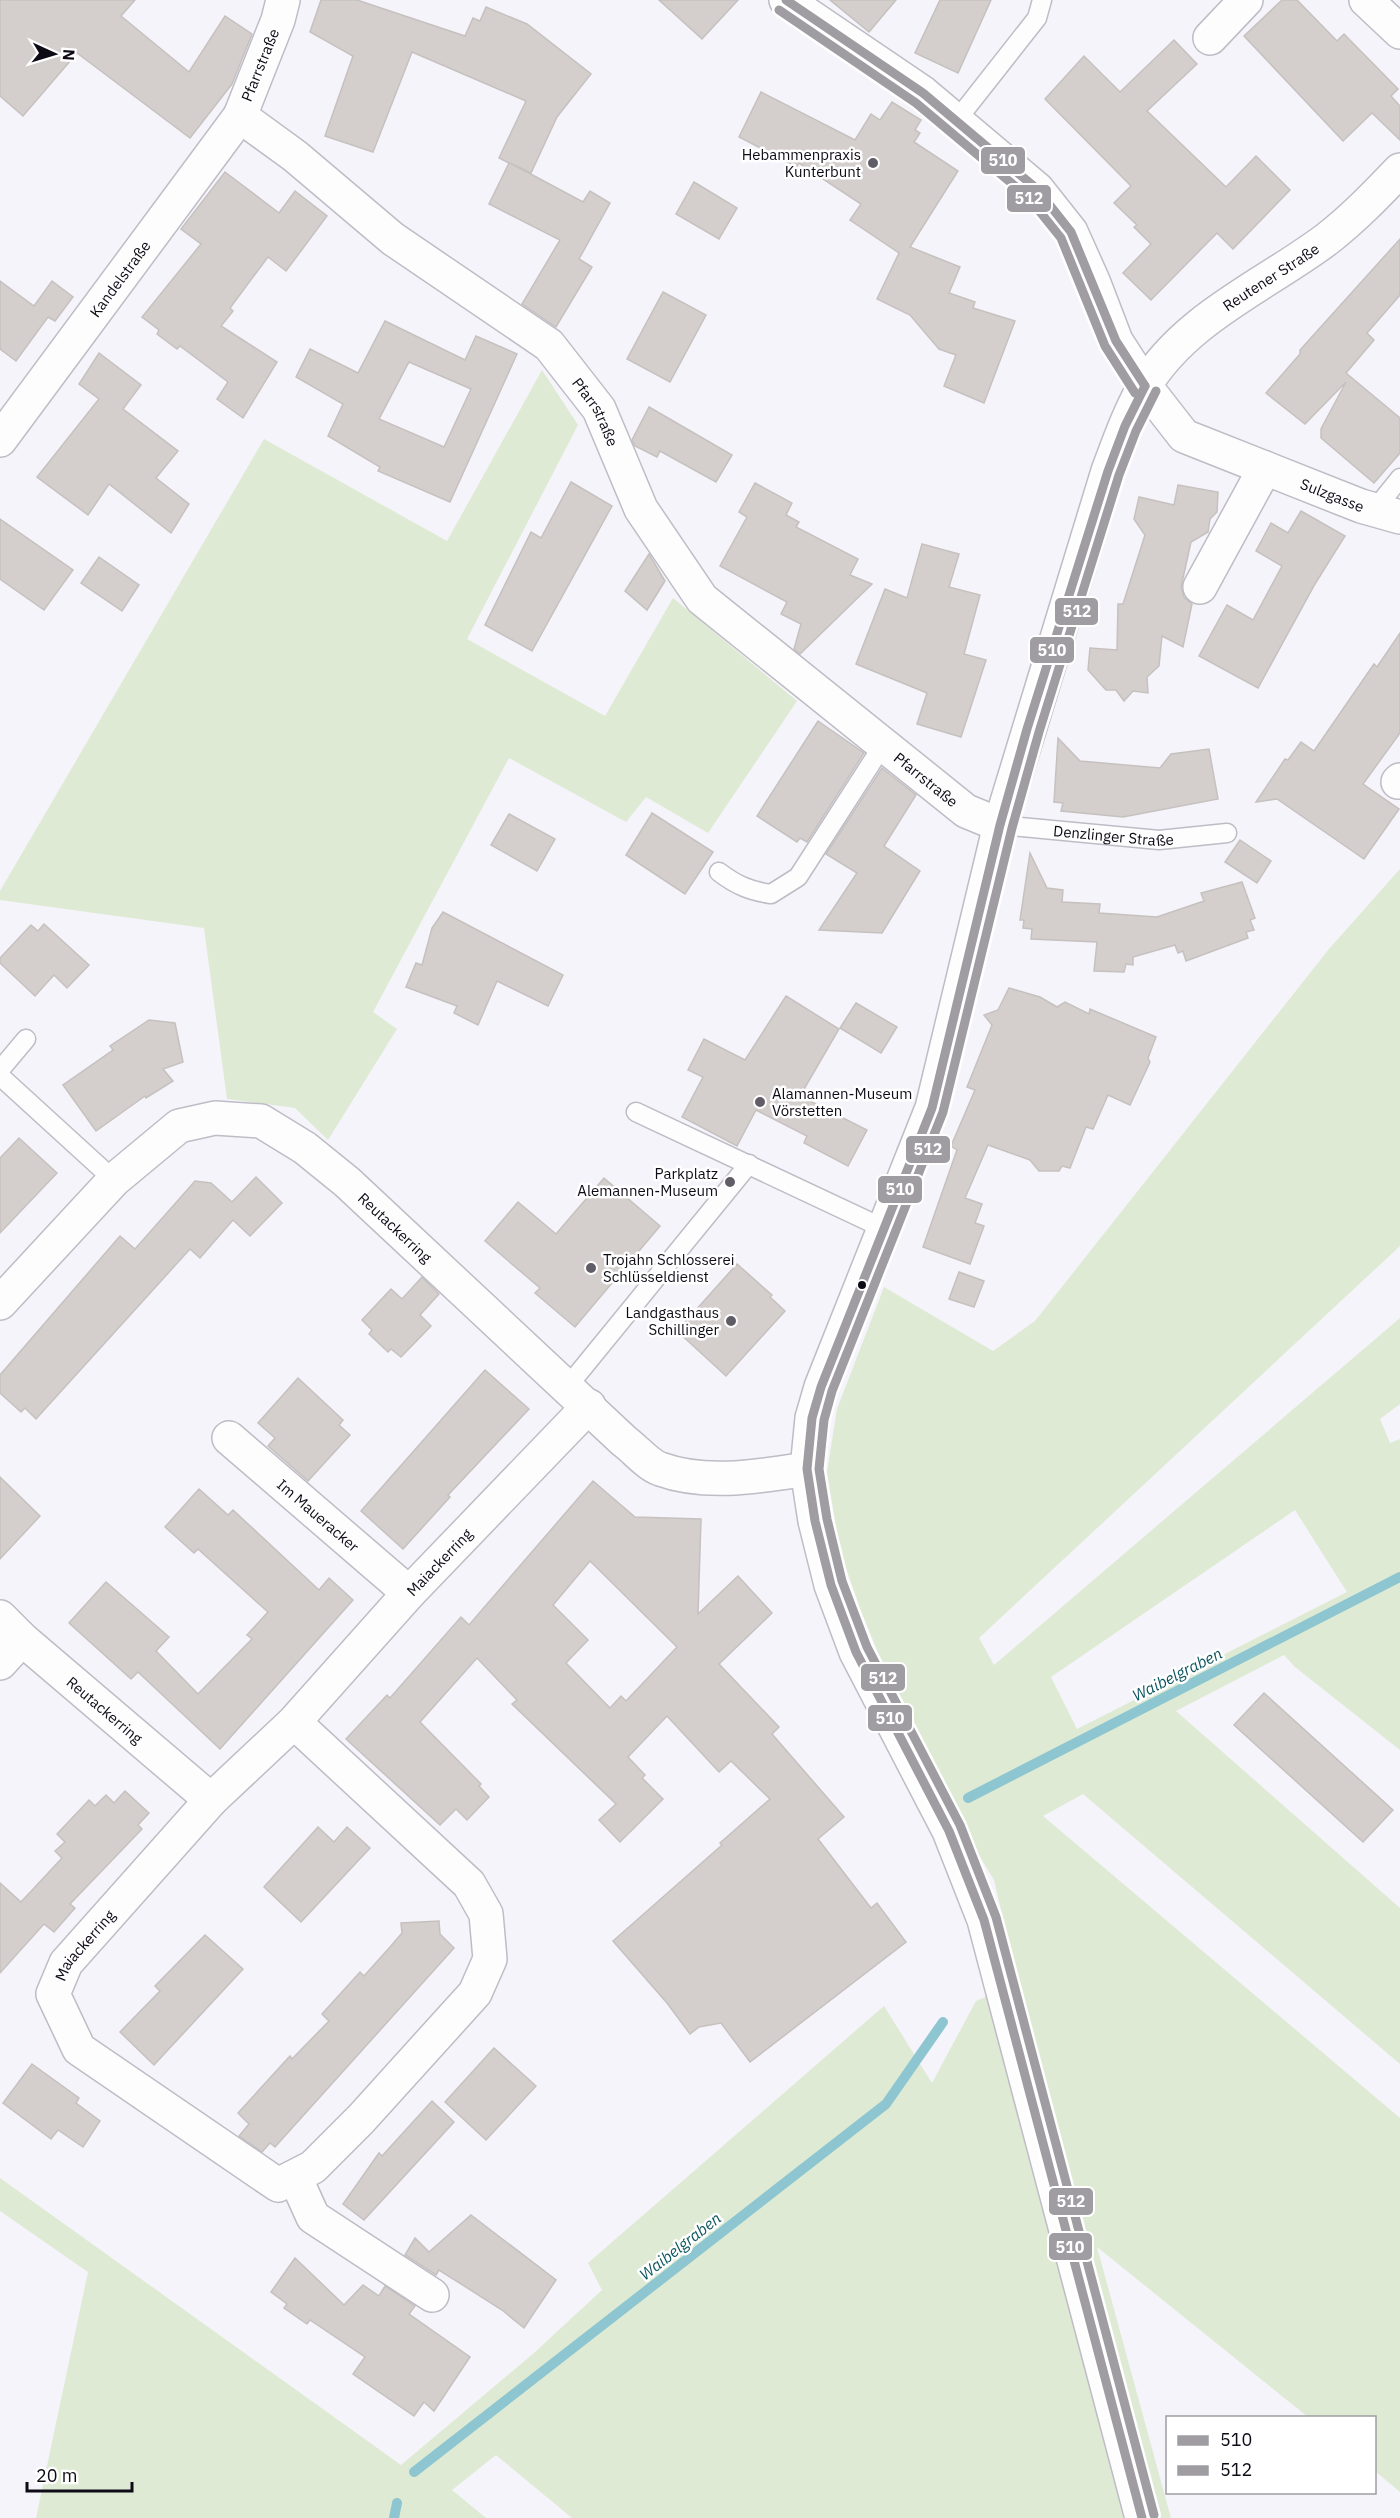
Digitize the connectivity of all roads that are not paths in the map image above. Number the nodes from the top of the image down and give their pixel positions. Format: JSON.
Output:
{"nodes":[{"id":1,"x":283,"y":0,"type":"edge"},
{"id":2,"x":786,"y":0,"type":"edge"},
{"id":3,"x":1042,"y":0,"type":"edge"},
{"id":4,"x":1246,"y":0,"type":"edge"},
{"id":5,"x":1366,"y":0,"type":"edge"},
{"id":6,"x":1400,"y":32,"type":"edge"},
{"id":7,"x":1210,"y":38,"type":"dead end"},
{"id":8,"x":240,"y":116,"type":"junction"},
{"id":9,"x":956,"y":121,"type":"junction"},
{"id":10,"x":1400,"y":170,"type":"edge"},
{"id":11,"x":1145,"y":386,"type":"junction"},
{"id":12,"x":0,"y":440,"type":"edge"},
{"id":13,"x":1265,"y":468,"type":"junction"},
{"id":14,"x":1400,"y":478,"type":"edge"},
{"id":15,"x":1388,"y":512,"type":"edge"},
{"id":16,"x":1200,"y":587,"type":"dead end"},
{"id":17,"x":883,"y":744,"type":"junction"},
{"id":18,"x":1000,"y":825,"type":"junction"},
{"id":19,"x":1227,"y":833,"type":"dead end"},
{"id":20,"x":719,"y":872,"type":"dead end"},
{"id":21,"x":26,"y":1039,"type":"dead end"},
{"id":22,"x":0,"y":1070,"type":"edge"},
{"id":23,"x":0,"y":1076,"type":"edge"},
{"id":24,"x":636,"y":1112,"type":"dead end"},
{"id":25,"x":749,"y":1164,"type":"junction"},
{"id":26,"x":114,"y":1180,"type":"junction"},
{"id":27,"x":885,"y":1229,"type":"junction"},
{"id":28,"x":0,"y":1303,"type":"edge"},
{"id":29,"x":578,"y":1396,"type":"junction"},
{"id":30,"x":229,"y":1438,"type":"dead end"},
{"id":31,"x":807,"y":1469,"type":"junction"},
{"id":32,"x":409,"y":1593,"type":"junction"},
{"id":33,"x":11,"y":1628,"type":"edge"},
{"id":34,"x":0,"y":1663,"type":"edge"},
{"id":35,"x":294,"y":1722,"type":"junction"},
{"id":36,"x":211,"y":1800,"type":"junction"},
{"id":37,"x":294,"y":2176,"type":"junction"},
{"id":38,"x":432,"y":2295,"type":"dead end"},
{"id":39,"x":1142,"y":2518,"type":"edge"}],
"edges":[{"from":1,"to":8,"type":"street","name":"Pfarrstraße"},
{"from":2,"to":9,"type":"street"},
{"from":3,"to":9,"type":"lane"},
{"from":4,"to":7,"type":"street"},
{"from":5,"to":6,"type":"street"},
{"from":8,"to":12,"type":"street","name":"Kandelstraße"},
{"from":8,"to":17,"type":"street","name":"Pfarrstraße"},
{"from":9,"to":11,"type":"street"},
{"from":10,"to":11,"type":"street","name":"Reutener Straße"},
{"from":11,"to":13,"type":"street","name":"Sulzgasse"},
{"from":11,"to":18,"type":"street"},
{"from":13,"to":15,"type":"street","name":"Sulzgasse"},
{"from":13,"to":16,"type":"street"},
{"from":14,"to":15,"type":"lane"},
{"from":17,"to":18,"type":"street","name":"Pfarrstraße"},
{"from":17,"to":20,"type":"lane"},
{"from":18,"to":19,"type":"lane","name":"Denzlinger Straße"},
{"from":18,"to":27,"type":"street"},
{"from":21,"to":22,"type":"lane"},
{"from":23,"to":26,"type":"lane"},
{"from":24,"to":25,"type":"lane"},
{"from":25,"to":27,"type":"lane"},
{"from":25,"to":29,"type":"lane"},
{"from":26,"to":28,"type":"street","name":"Reutackerring"},
{"from":26,"to":29,"type":"street","name":"Reutackerring"},
{"from":27,"to":31,"type":"street"},
{"from":29,"to":31,"type":"street","name":"Reutackerring"},
{"from":29,"to":32,"type":"street","name":"Maiackerring"},
{"from":30,"to":32,"type":"street","name":"Im Maueracker"},
{"from":31,"to":39,"type":"street"},
{"from":32,"to":35,"type":"street","name":"Maiackerring"},
{"from":33,"to":34,"type":"street"},
{"from":33,"to":36,"type":"street","name":"Reutackerring"},
{"from":35,"to":36,"type":"street","name":"Maiackerring"},
{"from":35,"to":37,"type":"street","name":"Maiackerring"},
{"from":36,"to":37,"type":"street","name":"Maiackerring"},
{"from":37,"to":38,"type":"street"}]}
